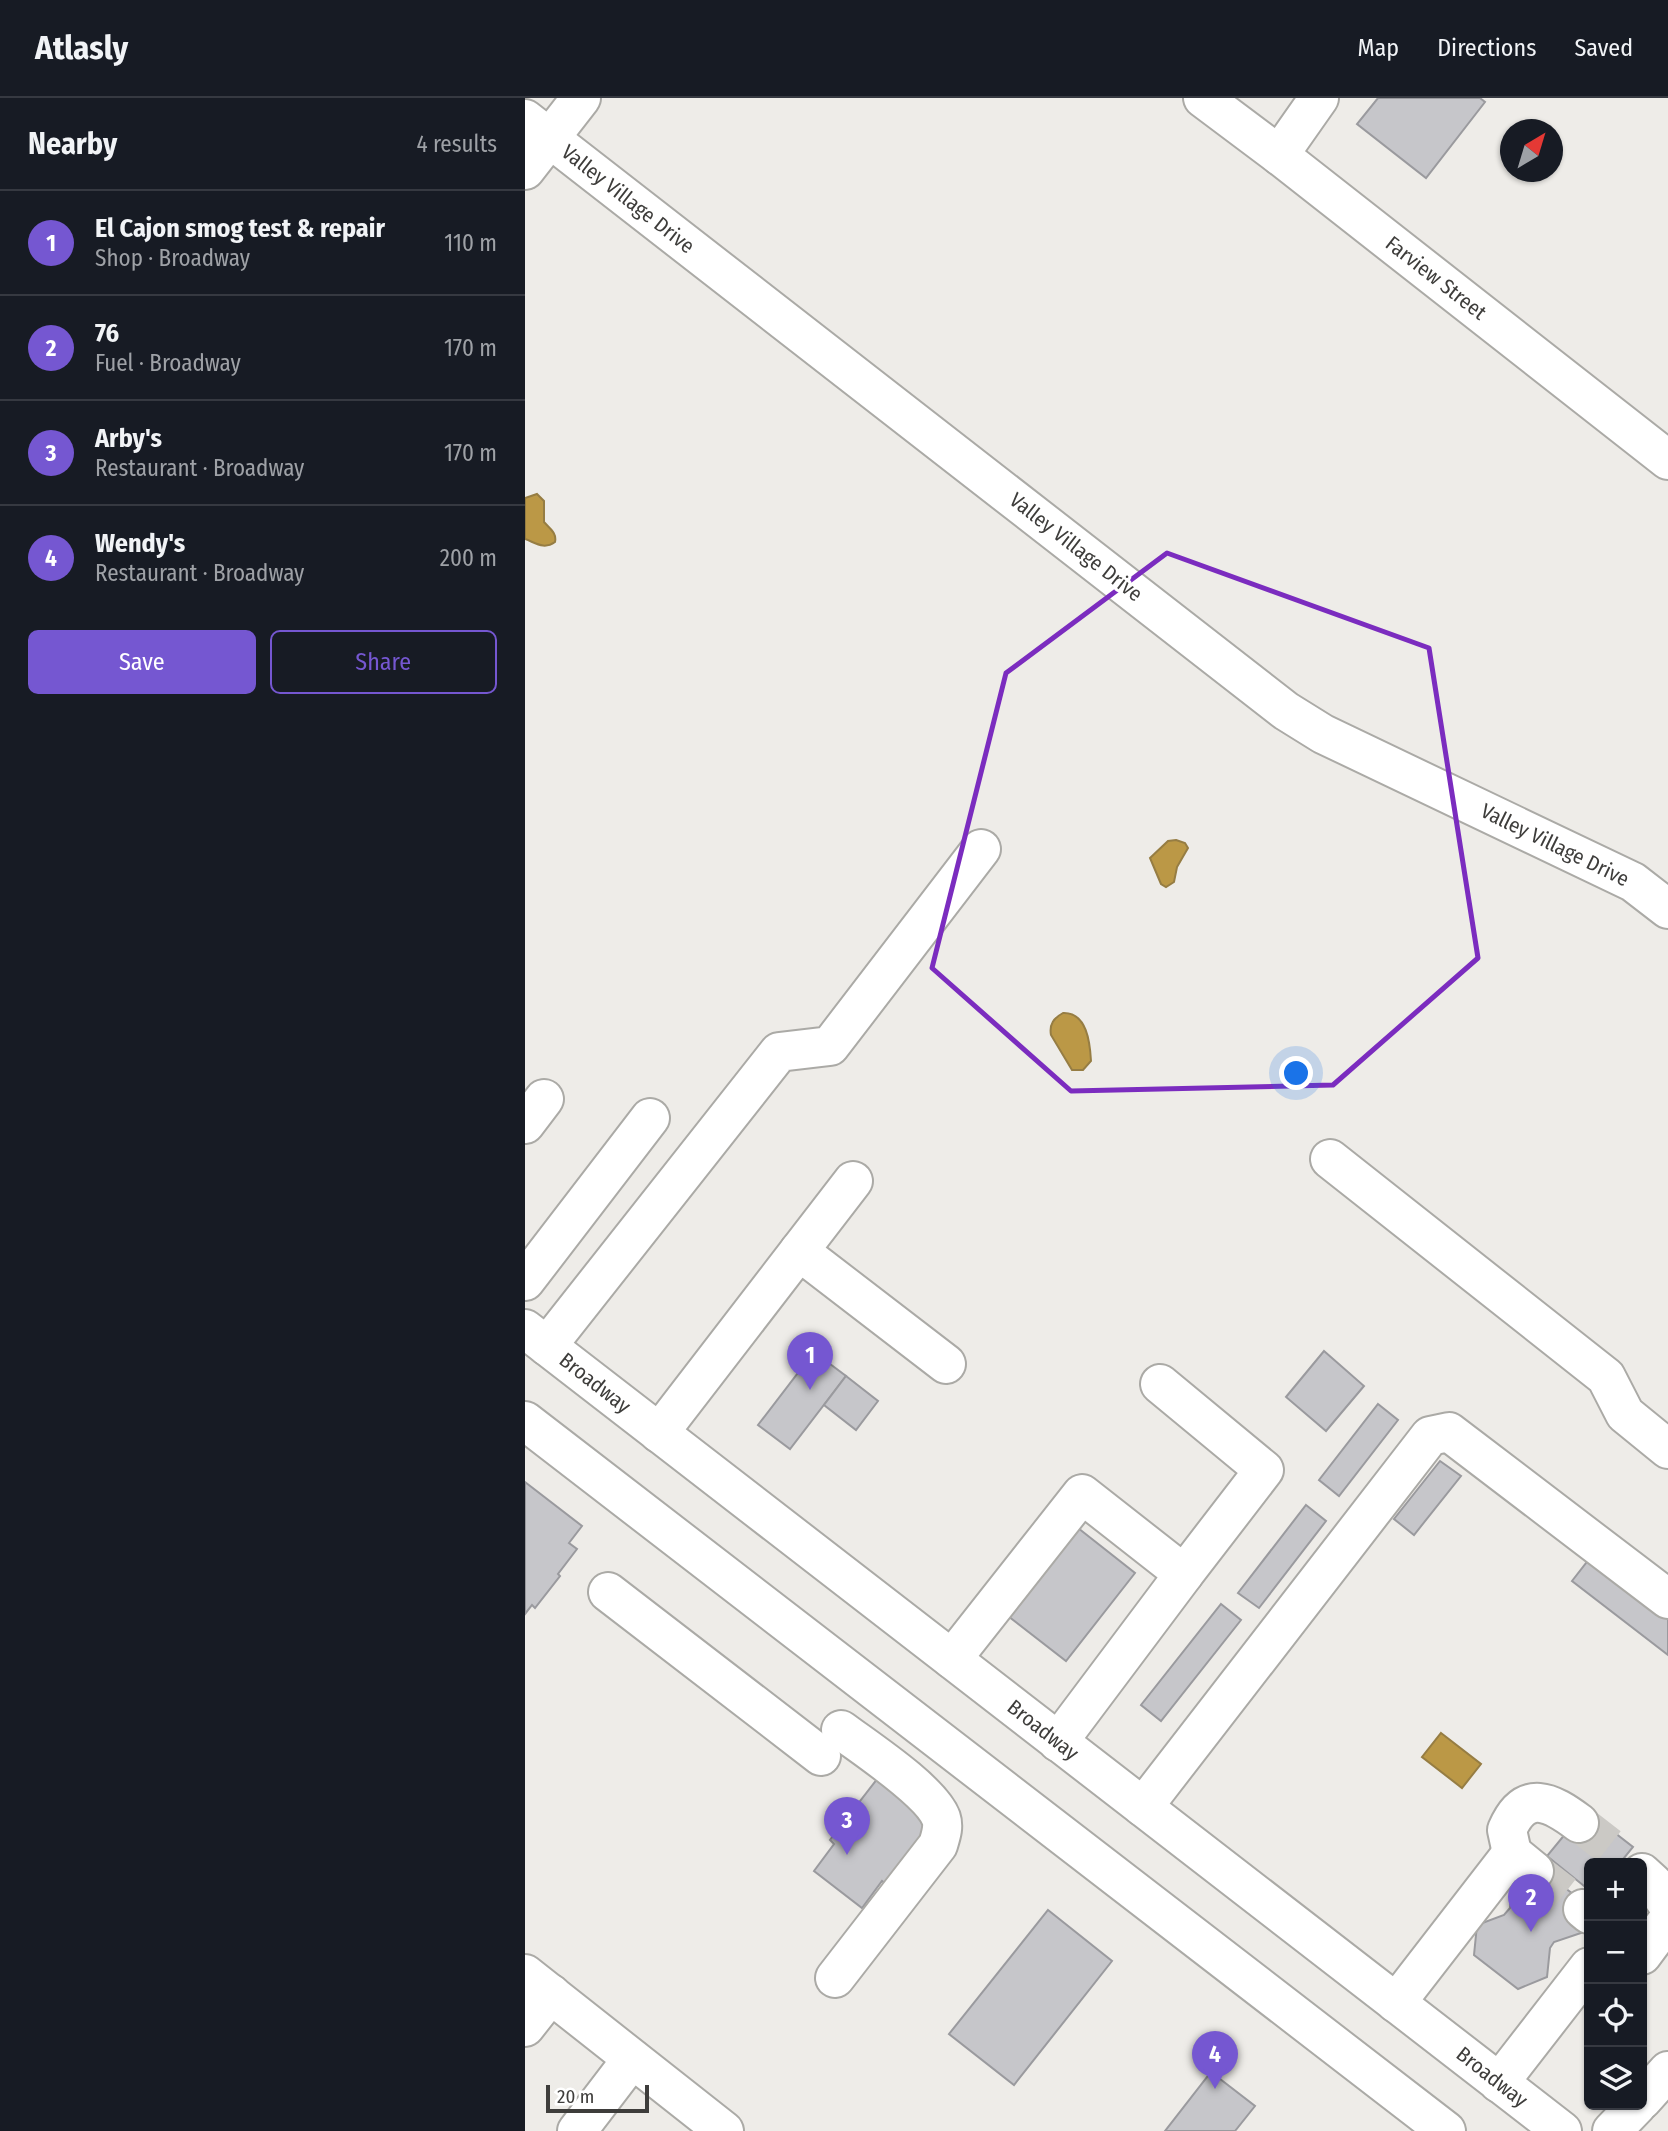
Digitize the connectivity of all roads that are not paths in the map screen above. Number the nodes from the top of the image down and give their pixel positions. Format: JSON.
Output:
{"nodes":[{"id":1,"x":581,"y":98,"type":"edge"},
{"id":2,"x":1203,"y":98,"type":"edge"},
{"id":3,"x":1319,"y":98,"type":"edge"},
{"id":4,"x":537,"y":128,"type":"edge"},
{"id":5,"x":1279,"y":155,"type":"junction"},
{"id":6,"x":525,"y":170,"type":"edge"},
{"id":7,"x":1668,"y":460,"type":"edge"},
{"id":8,"x":981,"y":849,"type":"dead end"},
{"id":9,"x":1668,"y":909,"type":"edge"},
{"id":10,"x":650,"y":1118,"type":"dead end"},
{"id":11,"x":1330,"y":1159,"type":"dead end"},
{"id":12,"x":853,"y":1181,"type":"dead end"},
{"id":13,"x":799,"y":1251,"type":"junction"},
{"id":14,"x":525,"y":1281,"type":"edge"},
{"id":15,"x":535,"y":1345,"type":"edge"},
{"id":16,"x":946,"y":1364,"type":"dead end"},
{"id":17,"x":1160,"y":1384,"type":"dead end"},
{"id":18,"x":525,"y":1421,"type":"edge"},
{"id":19,"x":659,"y":1433,"type":"junction"},
{"id":20,"x":1668,"y":1449,"type":"edge"},
{"id":21,"x":1184,"y":1574,"type":"junction"},
{"id":22,"x":608,"y":1592,"type":"dead end"},
{"id":23,"x":1668,"y":1599,"type":"edge"},
{"id":24,"x":952,"y":1659,"type":"junction"},
{"id":25,"x":1058,"y":1742,"type":"junction"},
{"id":26,"x":1143,"y":1807,"type":"junction"},
{"id":27,"x":1579,"y":1824,"type":"tunnel mouth"},
{"id":28,"x":1647,"y":1878,"type":"edge"},
{"id":29,"x":1668,"y":1905,"type":"edge"},
{"id":30,"x":1668,"y":1920,"type":"edge"},
{"id":31,"x":1647,"y":1948,"type":"edge"},
{"id":32,"x":1584,"y":1973,"type":"edge"},
{"id":33,"x":835,"y":1978,"type":"dead end"},
{"id":34,"x":538,"y":1984,"type":"edge"},
{"id":35,"x":1396,"y":2003,"type":"junction"},
{"id":36,"x":525,"y":2027,"type":"edge"},
{"id":37,"x":632,"y":2059,"type":"junction"},
{"id":38,"x":1668,"y":2071,"type":"edge"},
{"id":39,"x":1499,"y":2083,"type":"junction"},
{"id":40,"x":1647,"y":2094,"type":"edge"},
{"id":41,"x":1632,"y":2110,"type":"edge"},
{"id":42,"x":710,"y":2127,"type":"edge"},
{"id":43,"x":577,"y":2131,"type":"edge"},
{"id":44,"x":1446,"y":2131,"type":"edge"},
{"id":45,"x":1562,"y":2131,"type":"edge"},
{"id":46,"x":1612,"y":2131,"type":"edge"}],
"edges":[{"from":1,"to":4,"type":"main road"},
{"from":2,"to":5,"type":"main road","name":"Farview Street"},
{"from":3,"to":5,"type":"main road"},
{"from":4,"to":6,"type":"main road"},
{"from":4,"to":9,"type":"main road","name":"Valley Village Drive"},
{"from":5,"to":7,"type":"main road","name":"Farview Street"},
{"from":8,"to":15,"type":"main road"},
{"from":10,"to":14,"type":"main road"},
{"from":11,"to":20,"type":"main road"},
{"from":12,"to":13,"type":"main road"},
{"from":13,"to":16,"type":"main road"},
{"from":13,"to":19,"type":"main road"},
{"from":15,"to":19,"type":"main road","name":"Broadway"},
{"from":17,"to":21,"type":"main road"},
{"from":18,"to":44,"type":"main road"},
{"from":19,"to":24,"type":"main road","name":"Broadway"},
{"from":21,"to":24,"type":"main road"},
{"from":21,"to":25,"type":"main road"},
{"from":22,"to":33,"type":"main road"},
{"from":23,"to":26,"type":"main road"},
{"from":24,"to":25,"type":"main road","name":"Broadway"},
{"from":25,"to":26,"type":"main road","name":"Broadway"},
{"from":26,"to":35,"type":"main road","name":"Broadway"},
{"from":27,"to":35,"type":"main road"},
{"from":28,"to":29,"type":"main road"},
{"from":30,"to":31,"type":"main road"},
{"from":32,"to":39,"type":"main road"},
{"from":34,"to":36,"type":"main road"},
{"from":34,"to":37,"type":"main road"},
{"from":35,"to":39,"type":"main road","name":"Broadway"},
{"from":37,"to":42,"type":"main road"},
{"from":37,"to":43,"type":"main road"},
{"from":38,"to":40,"type":"main road"},
{"from":39,"to":45,"type":"main road","name":"Broadway"},
{"from":41,"to":46,"type":"main road"}]}
